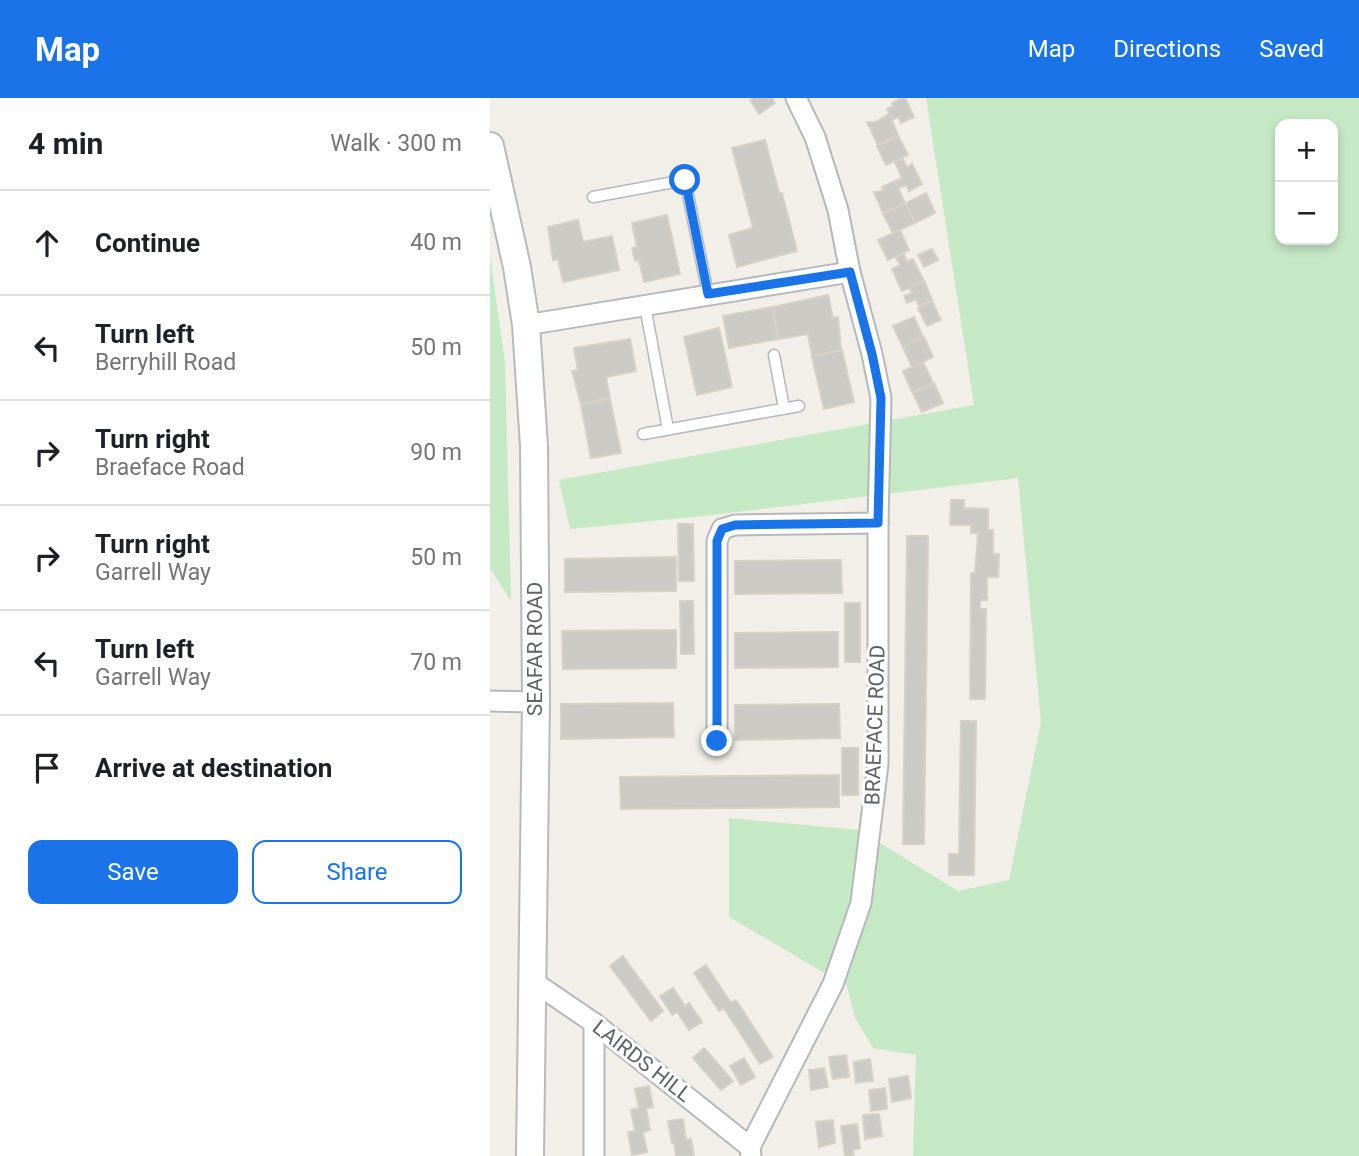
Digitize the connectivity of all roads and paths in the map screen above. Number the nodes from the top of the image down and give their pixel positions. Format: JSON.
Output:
{"nodes":[{"id":1,"x":796,"y":98,"type":"edge"},
{"id":2,"x":490,"y":146,"type":"edge"},
{"id":3,"x":593,"y":197,"type":"dead end"},
{"id":4,"x":850,"y":272,"type":"junction"},
{"id":5,"x":708,"y":294,"type":"junction"},
{"id":6,"x":645,"y":306,"type":"junction"},
{"id":7,"x":526,"y":325,"type":"junction"},
{"id":8,"x":774,"y":355,"type":"dead end"},
{"id":9,"x":799,"y":406,"type":"dead end"},
{"id":10,"x":784,"y":408,"type":"junction"},
{"id":11,"x":668,"y":429,"type":"junction"},
{"id":12,"x":643,"y":434,"type":"dead end"},
{"id":13,"x":878,"y":523,"type":"junction"},
{"id":14,"x":490,"y":701,"type":"edge"},
{"id":15,"x":536,"y":702,"type":"junction"},
{"id":16,"x":717,"y":741,"type":"dead end"},
{"id":17,"x":531,"y":980,"type":"junction"},
{"id":18,"x":594,"y":1023,"type":"junction"},
{"id":19,"x":750,"y":1151,"type":"edge"},
{"id":20,"x":530,"y":1156,"type":"edge"},
{"id":21,"x":594,"y":1156,"type":"edge"}],
"edges":[{"from":1,"to":4,"type":"street","name":"BRAEFACE ROAD"},
{"from":2,"to":7,"type":"street","name":"SEAFAR ROAD"},
{"from":3,"to":5,"type":"lane"},
{"from":4,"to":5,"type":"street"},
{"from":4,"to":13,"type":"street","name":"BRAEFACE ROAD"},
{"from":5,"to":6,"type":"street"},
{"from":6,"to":7,"type":"street"},
{"from":6,"to":11,"type":"lane"},
{"from":7,"to":15,"type":"street","name":"SEAFAR ROAD"},
{"from":8,"to":10,"type":"lane"},
{"from":9,"to":10,"type":"lane"},
{"from":10,"to":11,"type":"lane"},
{"from":11,"to":12,"type":"lane"},
{"from":13,"to":16,"type":"street"},
{"from":13,"to":19,"type":"street","name":"BRAEFACE ROAD"},
{"from":14,"to":15,"type":"street"},
{"from":15,"to":17,"type":"street","name":"SEAFAR ROAD"},
{"from":17,"to":18,"type":"street","name":"LAIRDS HILL"},
{"from":17,"to":20,"type":"street","name":"SEAFAR ROAD"},
{"from":18,"to":19,"type":"street","name":"LAIRDS HILL"},
{"from":18,"to":21,"type":"street"}]}
